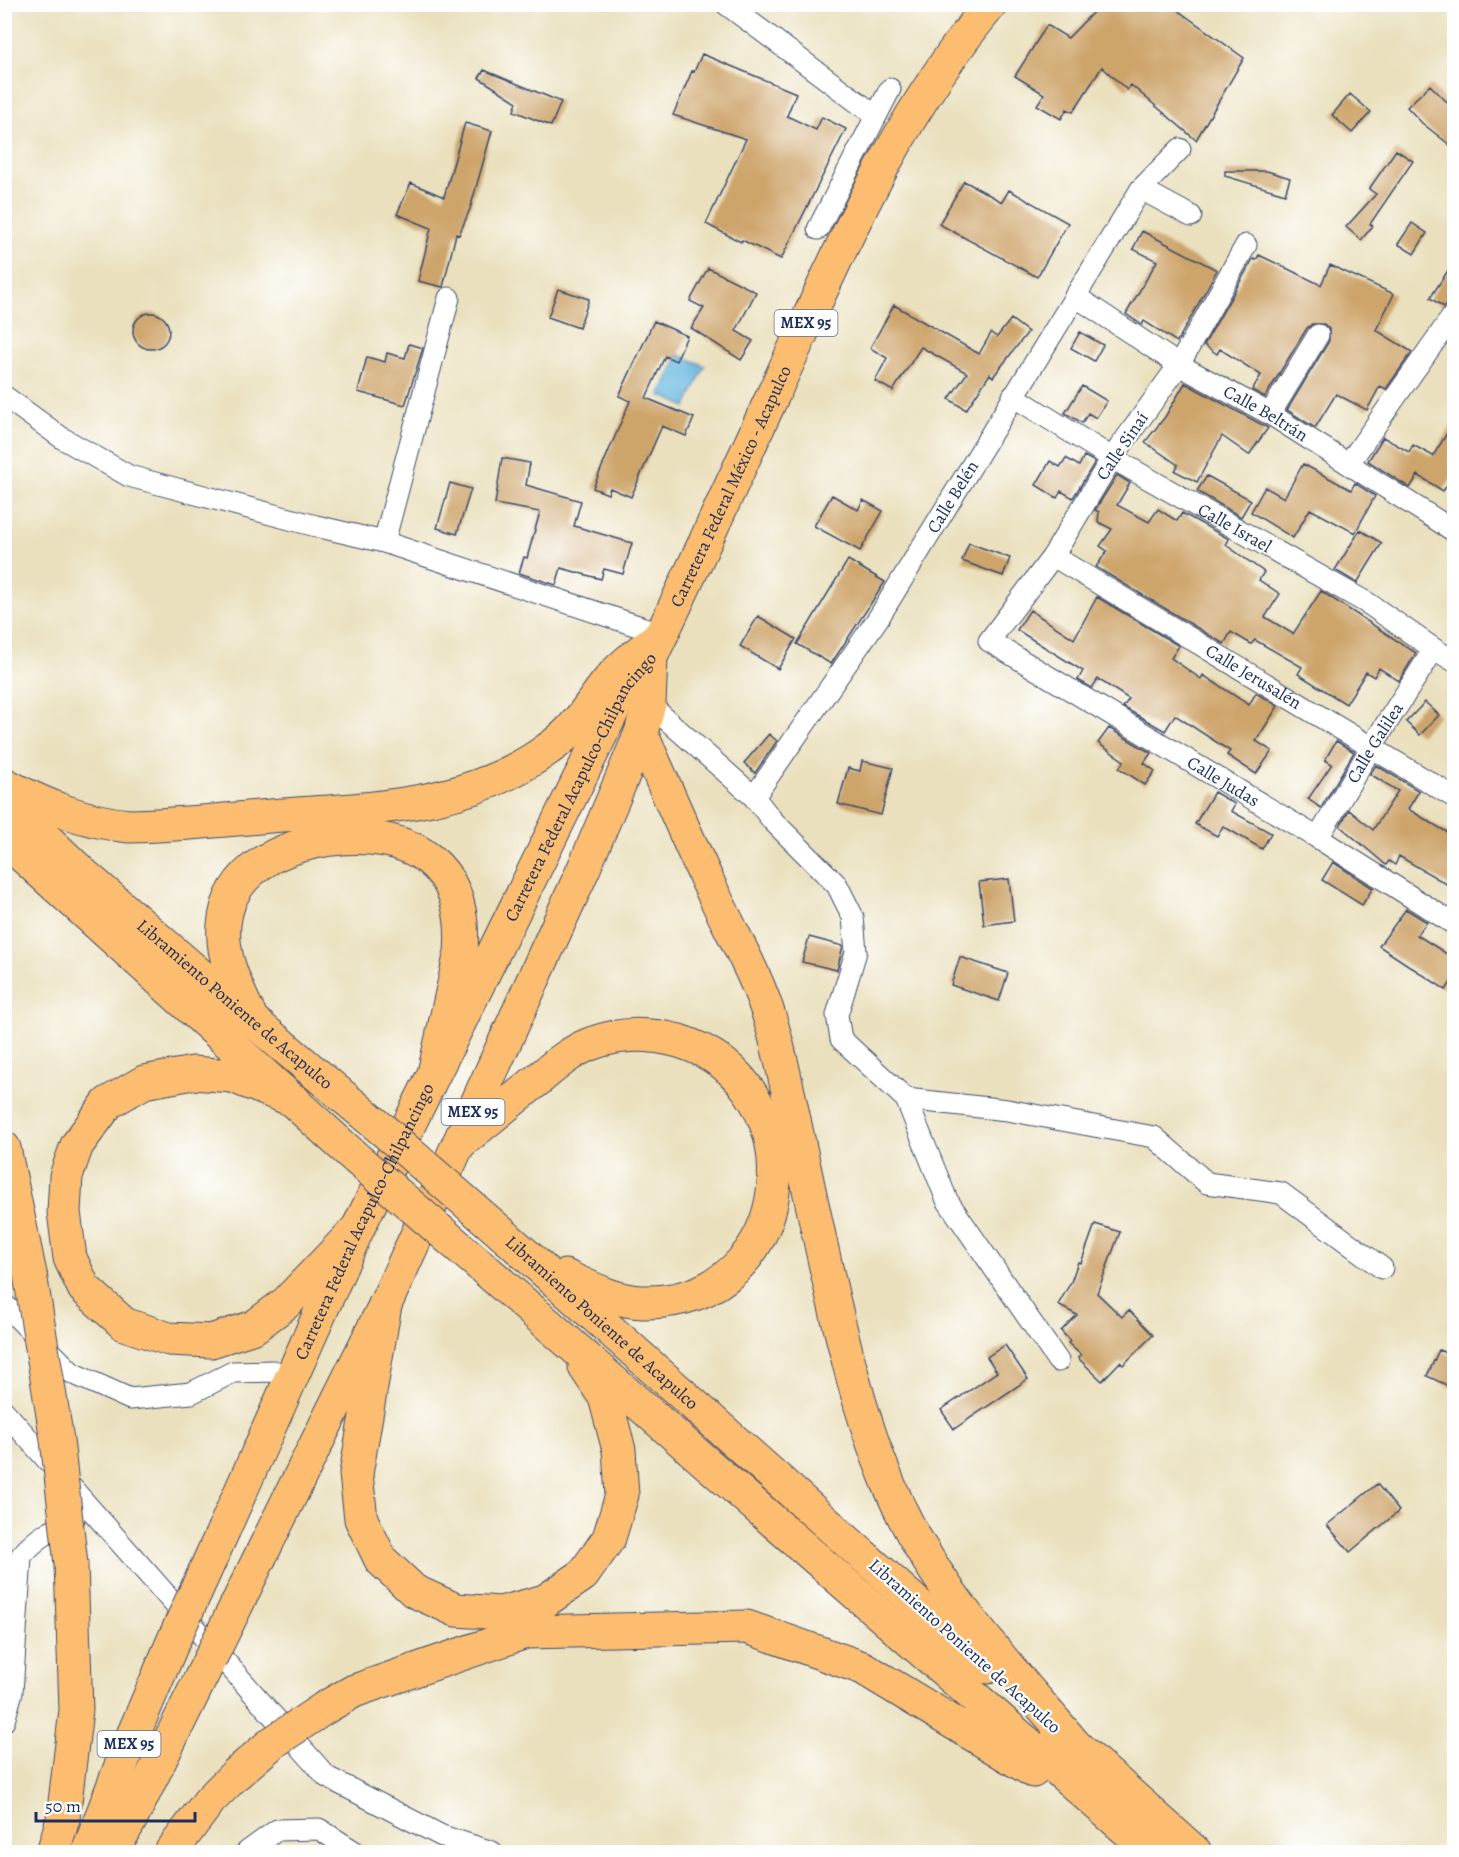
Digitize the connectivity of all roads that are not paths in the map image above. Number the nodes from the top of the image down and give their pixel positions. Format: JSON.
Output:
{"nodes":[{"id":1,"x":726,"y":4,"type":"edge"},
{"id":2,"x":991,"y":4,"type":"edge"},
{"id":3,"x":890,"y":89,"type":"dead end"},
{"id":4,"x":876,"y":116,"type":"junction"},
{"id":5,"x":1180,"y":149,"type":"dead end"},
{"id":6,"x":1141,"y":189,"type":"junction"},
{"id":7,"x":1191,"y":216,"type":"dead end"},
{"id":8,"x":818,"y":229,"type":"dead end"},
{"id":9,"x":1246,"y":245,"type":"dead end"},
{"id":10,"x":1075,"y":296,"type":"junction"},
{"id":11,"x":448,"y":298,"type":"dead end"},
{"id":12,"x":1455,"y":314,"type":"edge"},
{"id":13,"x":1318,"y":335,"type":"dead end"},
{"id":14,"x":1179,"y":365,"type":"junction"},
{"id":15,"x":4,"y":396,"type":"edge"},
{"id":16,"x":1013,"y":396,"type":"junction"},
{"id":17,"x":1270,"y":414,"type":"junction"},
{"id":18,"x":1112,"y":458,"type":"junction"},
{"id":19,"x":1348,"y":463,"type":"junction"},
{"id":20,"x":1452,"y":524,"type":"edge"},
{"id":21,"x":384,"y":542,"type":"junction"},
{"id":22,"x":1053,"y":556,"type":"junction"},
{"id":23,"x":989,"y":641,"type":"joint"},
{"id":24,"x":657,"y":646,"type":"junction"},
{"id":25,"x":1434,"y":649,"type":"junction"},
{"id":26,"x":1455,"y":661,"type":"edge"},
{"id":27,"x":645,"y":719,"type":"junction"},
{"id":28,"x":1371,"y":746,"type":"junction"},
{"id":29,"x":4,"y":784,"type":"edge"},
{"id":30,"x":754,"y":797,"type":"junction"},
{"id":31,"x":1455,"y":797,"type":"edge"},
{"id":32,"x":4,"y":799,"type":"edge"},
{"id":33,"x":1318,"y":838,"type":"junction"},
{"id":34,"x":4,"y":840,"type":"edge"},
{"id":35,"x":1455,"y":924,"type":"edge"},
{"id":36,"x":252,"y":1020,"type":"junction"},
{"id":37,"x":435,"y":1069,"type":"junction"},
{"id":38,"x":906,"y":1100,"type":"junction"},
{"id":39,"x":295,"y":1101,"type":"junction"},
{"id":40,"x":460,"y":1143,"type":"junction"},
{"id":41,"x":4,"y":1148,"type":"edge"},
{"id":42,"x":358,"y":1228,"type":"junction"},
{"id":43,"x":536,"y":1262,"type":"junction"},
{"id":44,"x":1382,"y":1268,"type":"dead end"},
{"id":45,"x":4,"y":1304,"type":"edge"},
{"id":46,"x":385,"y":1305,"type":"junction"},
{"id":47,"x":565,"y":1338,"type":"junction"},
{"id":48,"x":1058,"y":1361,"type":"dead end"},
{"id":49,"x":292,"y":1376,"type":"junction"},
{"id":50,"x":4,"y":1411,"type":"edge"},
{"id":51,"x":91,"y":1511,"type":"junction"},
{"id":52,"x":4,"y":1721,"type":"edge"},
{"id":53,"x":1075,"y":1745,"type":"junction"},
{"id":54,"x":1113,"y":1818,"type":"junction"},
{"id":55,"x":53,"y":1852,"type":"edge"},
{"id":56,"x":88,"y":1852,"type":"edge"},
{"id":57,"x":112,"y":1852,"type":"edge"},
{"id":58,"x":171,"y":1852,"type":"edge"},
{"id":59,"x":246,"y":1852,"type":"edge"},
{"id":60,"x":355,"y":1852,"type":"edge"},
{"id":61,"x":492,"y":1852,"type":"edge"},
{"id":62,"x":1152,"y":1852,"type":"edge"},
{"id":63,"x":1195,"y":1852,"type":"edge"}],
"edges":[{"from":1,"to":4,"type":"street"},
{"from":2,"to":24,"type":"main road","name":"Carretera Federal México - Acapulco","number":"MEX 95"},
{"from":3,"to":4,"type":"street"},
{"from":4,"to":8,"type":"street"},
{"from":5,"to":6,"type":"street","name":"Calle Belén"},
{"from":6,"to":7,"type":"street"},
{"from":6,"to":10,"type":"street","name":"Calle Belén"},
{"from":9,"to":14,"type":"street","name":"Calle Sinaí"},
{"from":10,"to":14,"type":"street","name":"Calle Beltrán"},
{"from":10,"to":16,"type":"street","name":"Calle Belén"},
{"from":11,"to":21,"type":"street"},
{"from":12,"to":19,"type":"street"},
{"from":13,"to":17,"type":"street"},
{"from":14,"to":17,"type":"street","name":"Calle Beltrán"},
{"from":14,"to":18,"type":"street","name":"Calle Sinaí"},
{"from":15,"to":21,"type":"street"},
{"from":16,"to":18,"type":"street","name":"Calle Israel"},
{"from":16,"to":30,"type":"street","name":"Calle Belén"},
{"from":17,"to":19,"type":"street","name":"Calle Beltrán"},
{"from":18,"to":22,"type":"street","name":"Calle Sinaí"},
{"from":18,"to":25,"type":"street","name":"Calle Israel"},
{"from":19,"to":20,"type":"street","name":"Calle Beltrán"},
{"from":21,"to":24,"type":"street"},
{"from":22,"to":23,"type":"street","name":"Calle Sinaí"},
{"from":22,"to":28,"type":"street","name":"Calle Jerusalén"},
{"from":23,"to":33,"type":"street","name":"Calle Judas"},
{"from":24,"to":27,"type":"main road","name":"Carretera Federal Acapulco-Chilpancingo","number":"MEX 95"},
{"from":24,"to":29,"type":"main road"},
{"from":24,"to":37,"type":"main road","name":"Carretera Federal Acapulco-Chilpancingo","number":"MEX 95"},
{"from":25,"to":26,"type":"street","name":"Calle Israel"},
{"from":25,"to":28,"type":"street","name":"Calle Galilea"},
{"from":27,"to":30,"type":"street"},
{"from":27,"to":40,"type":"main road","name":"Carretera Federal Acapulco-Chilpancingo","number":"MEX 95"},
{"from":27,"to":53,"type":"main road"},
{"from":28,"to":31,"type":"street","name":"Calle Jerusalén"},
{"from":28,"to":33,"type":"street","name":"Calle Galilea"},
{"from":30,"to":38,"type":"street"},
{"from":32,"to":36,"type":"main road","name":"Libramiento Poniente de Acapulco"},
{"from":33,"to":35,"type":"street","name":"Calle Judas"},
{"from":34,"to":39,"type":"main road","name":"Libramiento Poniente de Acapulco"},
{"from":36,"to":37,"type":"main road"},
{"from":36,"to":43,"type":"main road","name":"Libramiento Poniente de Acapulco","bridge":true},
{"from":37,"to":42,"type":"main road","name":"Carretera Federal Acapulco-Chilpancingo","number":"MEX 95"},
{"from":38,"to":44,"type":"street"},
{"from":38,"to":48,"type":"street"},
{"from":39,"to":42,"type":"main road"},
{"from":39,"to":47,"type":"main road","name":"Libramiento Poniente de Acapulco","bridge":true},
{"from":40,"to":43,"type":"main road"},
{"from":40,"to":46,"type":"main road","name":"Carretera Federal Acapulco-Chilpancingo","number":"MEX 95"},
{"from":41,"to":55,"type":"main road","bridge":true},
{"from":42,"to":49,"type":"main road","name":"Carretera Federal Acapulco-Chilpancingo","number":"MEX 95"},
{"from":43,"to":53,"type":"main road","name":"Libramiento Poniente de Acapulco"},
{"from":45,"to":49,"type":"street"},
{"from":46,"to":47,"type":"main road"},
{"from":46,"to":57,"type":"main road","name":"Carretera Federal Acapulco-Chilpancingo","number":"MEX 95","bridge":true},
{"from":47,"to":54,"type":"main road","name":"Libramiento Poniente de Acapulco"},
{"from":49,"to":56,"type":"main road","name":"Carretera Federal Acapulco-Chilpancingo","number":"MEX 95","bridge":true},
{"from":50,"to":51,"type":"street"},
{"from":51,"to":52,"type":"street"},
{"from":51,"to":61,"type":"street"},
{"from":53,"to":63,"type":"main road","name":"Libramiento Poniente de Acapulco"},
{"from":54,"to":58,"type":"main road","bridge":true},
{"from":54,"to":62,"type":"main road","name":"Libramiento Poniente de Acapulco"},
{"from":59,"to":60,"type":"street"}]}
